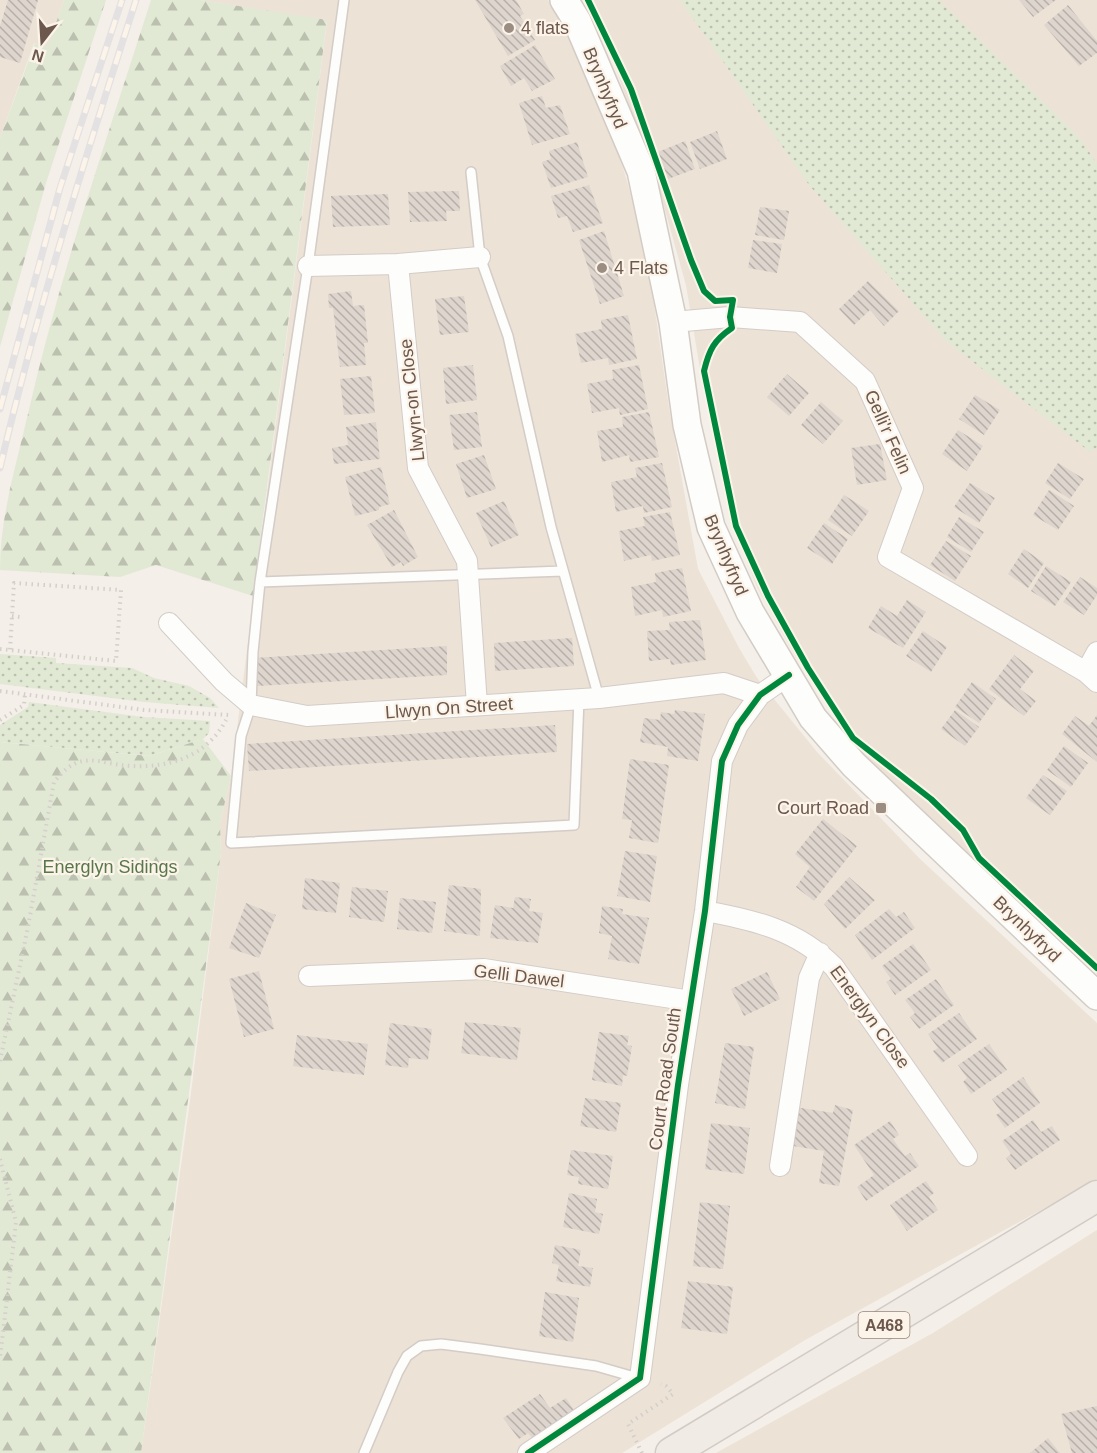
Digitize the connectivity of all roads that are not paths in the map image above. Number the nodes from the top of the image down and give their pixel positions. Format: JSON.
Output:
{"nodes":[{"id":1,"x":344,"y":0,"type":"edge"},
{"id":2,"x":564,"y":0,"type":"edge"},
{"id":3,"x":471,"y":172,"type":"dead end"},
{"id":4,"x":480,"y":256,"type":"junction"},
{"id":5,"x":399,"y":264,"type":"junction"},
{"id":6,"x":308,"y":266,"type":"junction"},
{"id":7,"x":673,"y":322,"type":"junction"},
{"id":8,"x":563,"y":571,"type":"junction"},
{"id":9,"x":468,"y":575,"type":"junction"},
{"id":10,"x":260,"y":582,"type":"junction"},
{"id":11,"x":169,"y":623,"type":"dead end"},
{"id":12,"x":1097,"y":652,"type":"edge"},
{"id":13,"x":789,"y":675,"type":"junction"},
{"id":14,"x":1091,"y":677,"type":"edge"},
{"id":15,"x":760,"y":695,"type":"junction"},
{"id":16,"x":599,"y":698,"type":"junction"},
{"id":17,"x":579,"y":699,"type":"junction"},
{"id":18,"x":251,"y":705,"type":"junction"},
{"id":19,"x":477,"y":705,"type":"junction"},
{"id":20,"x":705,"y":911,"type":"junction"},
{"id":21,"x":820,"y":953,"type":"junction"},
{"id":22,"x":309,"y":975,"type":"dead end"},
{"id":23,"x":1097,"y":996,"type":"edge"},
{"id":24,"x":691,"y":1001,"type":"junction"},
{"id":25,"x":967,"y":1156,"type":"dead end"},
{"id":26,"x":780,"y":1166,"type":"dead end"},
{"id":27,"x":1097,"y":1196,"type":"edge"},
{"id":28,"x":640,"y":1378,"type":"junction"},
{"id":29,"x":364,"y":1453,"type":"edge"},
{"id":30,"x":528,"y":1453,"type":"edge"},
{"id":31,"x":671,"y":1453,"type":"edge"}],
"edges":[{"from":1,"to":6,"type":"lane"},
{"from":2,"to":7,"type":"main road","name":"Brynhyfryd"},
{"from":3,"to":4,"type":"lane"},
{"from":4,"to":5,"type":"street"},
{"from":4,"to":8,"type":"lane"},
{"from":5,"to":6,"type":"street"},
{"from":5,"to":9,"type":"street","name":"Llwyn-on Close"},
{"from":6,"to":10,"type":"lane"},
{"from":7,"to":13,"type":"main road","name":"Brynhyfryd"},
{"from":7,"to":14,"type":"street","name":"Gelli'r Felin"},
{"from":8,"to":9,"type":"lane"},
{"from":8,"to":16,"type":"lane"},
{"from":9,"to":10,"type":"lane"},
{"from":9,"to":19,"type":"street","name":"Llwyn-on Close"},
{"from":10,"to":18,"type":"lane"},
{"from":11,"to":18,"type":"street","name":"Llwyn On Street"},
{"from":12,"to":14,"type":"street"},
{"from":13,"to":15,"type":"street","name":"Court Road South"},
{"from":13,"to":23,"type":"main road","name":"Brynhyfryd"},
{"from":15,"to":16,"type":"street","name":"Llwyn On Street"},
{"from":15,"to":20,"type":"street","name":"Court Road South"},
{"from":16,"to":17,"type":"street","name":"Llwyn On Street"},
{"from":17,"to":18,"type":"lane"},
{"from":17,"to":19,"type":"street","name":"Llwyn On Street"},
{"from":18,"to":19,"type":"street","name":"Llwyn On Street"},
{"from":20,"to":21,"type":"street","name":"Energlyn Close"},
{"from":20,"to":24,"type":"street","name":"Court Road South"},
{"from":21,"to":25,"type":"street","name":"Energlyn Close"},
{"from":21,"to":26,"type":"street"},
{"from":22,"to":24,"type":"street","name":"Gelli Dawel"},
{"from":24,"to":28,"type":"street","name":"Court Road South"},
{"from":27,"to":31,"type":"main road","number":"A468"},
{"from":28,"to":29,"type":"lane"},
{"from":28,"to":30,"type":"street"}]}
